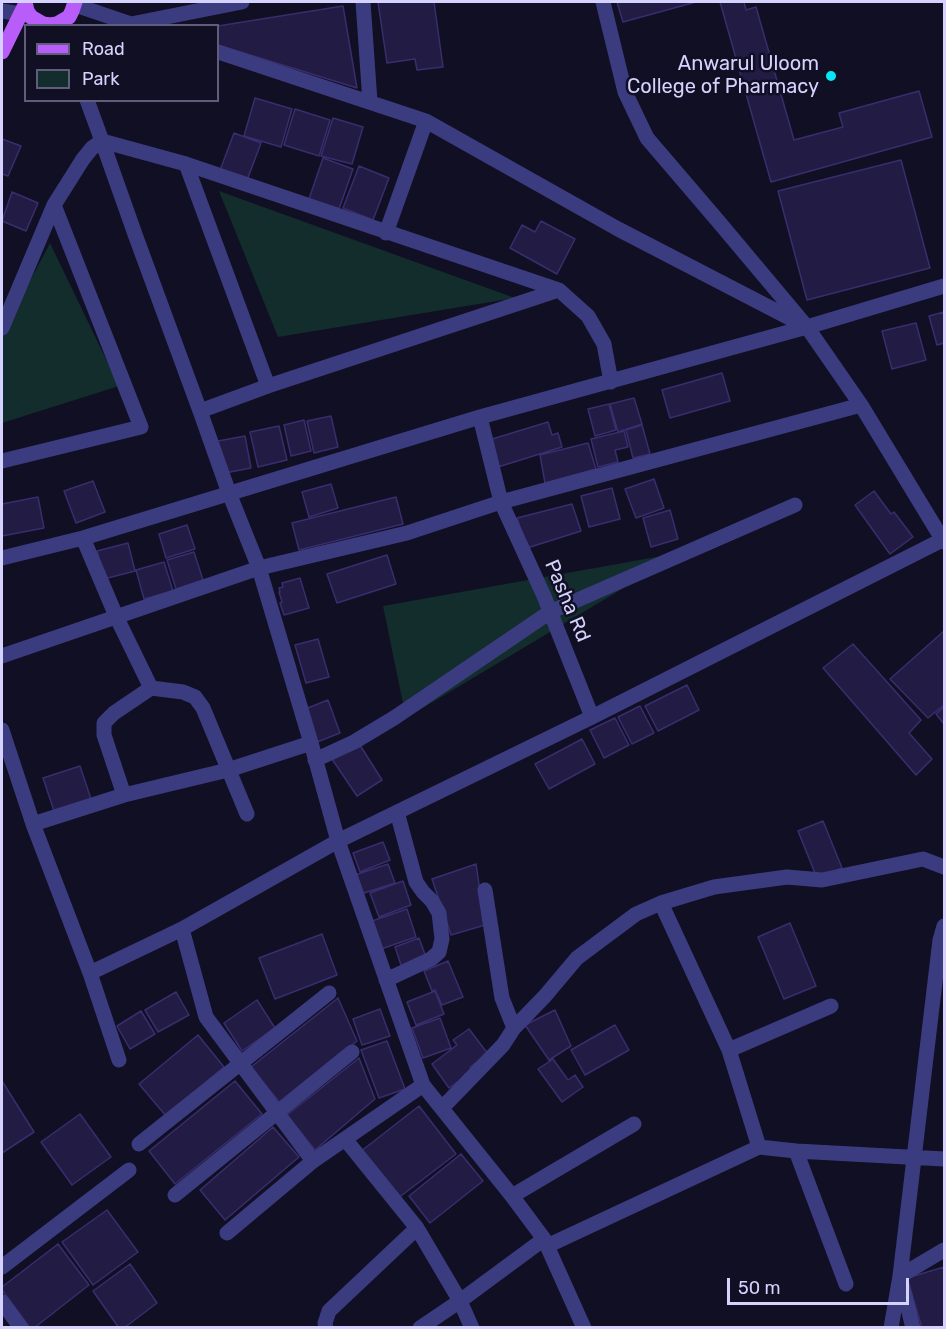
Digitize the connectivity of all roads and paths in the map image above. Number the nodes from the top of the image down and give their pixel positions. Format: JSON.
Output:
{"nodes":[{"id":1,"x":242,"y":2,"type":"edge"},
{"id":2,"x":363,"y":2,"type":"edge"},
{"id":3,"x":603,"y":2,"type":"edge"},
{"id":4,"x":75,"y":3,"type":"edge"},
{"id":5,"x":24,"y":7,"type":"edge"},
{"id":6,"x":2,"y":11,"type":"edge"},
{"id":7,"x":43,"y":24,"type":"edge"},
{"id":8,"x":59,"y":24,"type":"edge"},
{"id":9,"x":131,"y":24,"type":"edge"},
{"id":10,"x":139,"y":24,"type":"edge"},
{"id":11,"x":2,"y":52,"type":"edge"},
{"id":12,"x":219,"y":52,"type":"edge"},
{"id":13,"x":88,"y":102,"type":"edge"},
{"id":14,"x":370,"y":102,"type":"junction"},
{"id":15,"x":426,"y":121,"type":"junction"},
{"id":16,"x":102,"y":141,"type":"junction"},
{"id":17,"x":186,"y":164,"type":"junction"},
{"id":18,"x":54,"y":205,"type":"junction"},
{"id":19,"x":386,"y":233,"type":"junction"},
{"id":20,"x":945,"y":285,"type":"edge"},
{"id":21,"x":559,"y":290,"type":"junction"},
{"id":22,"x":807,"y":327,"type":"junction"},
{"id":23,"x":2,"y":328,"type":"edge"},
{"id":24,"x":611,"y":382,"type":"junction"},
{"id":25,"x":268,"y":386,"type":"junction"},
{"id":26,"x":861,"y":405,"type":"junction"},
{"id":27,"x":201,"y":411,"type":"junction"},
{"id":28,"x":480,"y":417,"type":"junction"},
{"id":29,"x":2,"y":461,"type":"edge"},
{"id":30,"x":229,"y":493,"type":"junction"},
{"id":31,"x":501,"y":502,"type":"junction"},
{"id":32,"x":795,"y":505,"type":"dead end"},
{"id":33,"x":83,"y":538,"type":"junction"},
{"id":34,"x":944,"y":541,"type":"edge"},
{"id":35,"x":2,"y":558,"type":"edge"},
{"id":36,"x":259,"y":568,"type":"junction"},
{"id":37,"x":550,"y":612,"type":"junction"},
{"id":38,"x":116,"y":616,"type":"junction"},
{"id":39,"x":2,"y":656,"type":"edge"},
{"id":40,"x":151,"y":688,"type":"junction"},
{"id":41,"x":592,"y":717,"type":"junction"},
{"id":42,"x":2,"y":730,"type":"edge"},
{"id":43,"x":311,"y":743,"type":"junction"},
{"id":44,"x":315,"y":760,"type":"junction"},
{"id":45,"x":228,"y":770,"type":"junction"},
{"id":46,"x":124,"y":795,"type":"junction"},
{"id":47,"x":397,"y":812,"type":"junction"},
{"id":48,"x":247,"y":814,"type":"dead end"},
{"id":49,"x":33,"y":824,"type":"junction"},
{"id":50,"x":338,"y":841,"type":"junction"},
{"id":51,"x":945,"y":867,"type":"edge"},
{"id":52,"x":485,"y":890,"type":"dead end"},
{"id":53,"x":660,"y":903,"type":"junction"},
{"id":54,"x":945,"y":926,"type":"edge"},
{"id":55,"x":182,"y":929,"type":"junction"},
{"id":56,"x":90,"y":973,"type":"junction"},
{"id":57,"x":386,"y":980,"type":"junction"},
{"id":58,"x":329,"y":993,"type":"dead end"},
{"id":59,"x":831,"y":1006,"type":"dead end"},
{"id":60,"x":514,"y":1028,"type":"junction"},
{"id":61,"x":729,"y":1050,"type":"junction"},
{"id":62,"x":352,"y":1052,"type":"dead end"},
{"id":63,"x":119,"y":1060,"type":"dead end"},
{"id":64,"x":240,"y":1062,"type":"junction"},
{"id":65,"x":423,"y":1085,"type":"junction"},
{"id":66,"x":442,"y":1108,"type":"junction"},
{"id":67,"x":277,"y":1112,"type":"junction"},
{"id":68,"x":634,"y":1124,"type":"dead end"},
{"id":69,"x":345,"y":1139,"type":"junction"},
{"id":70,"x":139,"y":1144,"type":"dead end"},
{"id":71,"x":759,"y":1147,"type":"junction"},
{"id":72,"x":796,"y":1151,"type":"junction"},
{"id":73,"x":914,"y":1156,"type":"junction"},
{"id":74,"x":945,"y":1159,"type":"edge"},
{"id":75,"x":313,"y":1161,"type":"junction"},
{"id":76,"x":129,"y":1170,"type":"dead end"},
{"id":77,"x":175,"y":1195,"type":"dead end"},
{"id":78,"x":512,"y":1196,"type":"junction"},
{"id":79,"x":417,"y":1228,"type":"junction"},
{"id":80,"x":227,"y":1233,"type":"dead end"},
{"id":81,"x":546,"y":1243,"type":"junction"},
{"id":82,"x":945,"y":1250,"type":"edge"},
{"id":83,"x":2,"y":1268,"type":"edge"},
{"id":84,"x":900,"y":1276,"type":"junction"},
{"id":85,"x":846,"y":1284,"type":"dead end"},
{"id":86,"x":460,"y":1301,"type":"junction"},
{"id":87,"x":2,"y":1302,"type":"edge"},
{"id":88,"x":21,"y":1328,"type":"edge"},
{"id":89,"x":326,"y":1328,"type":"edge"},
{"id":90,"x":420,"y":1328,"type":"edge"},
{"id":91,"x":472,"y":1328,"type":"edge"},
{"id":92,"x":584,"y":1328,"type":"edge"},
{"id":93,"x":891,"y":1328,"type":"edge"},
{"id":94,"x":913,"y":1328,"type":"edge"}],
"edges":[{"from":1,"to":10,"type":"street"},
{"from":2,"to":14,"type":"street"},
{"from":3,"to":22,"type":"street"},
{"from":4,"to":8,"type":"main road"},
{"from":4,"to":9,"type":"street"},
{"from":5,"to":6,"type":"street"},
{"from":5,"to":7,"type":"main road"},
{"from":5,"to":11,"type":"main road"},
{"from":12,"to":14,"type":"street"},
{"from":13,"to":16,"type":"street"},
{"from":14,"to":15,"type":"street"},
{"from":15,"to":19,"type":"street"},
{"from":15,"to":22,"type":"street"},
{"from":16,"to":17,"type":"street"},
{"from":16,"to":18,"type":"street"},
{"from":16,"to":27,"type":"street"},
{"from":17,"to":19,"type":"street"},
{"from":17,"to":25,"type":"street"},
{"from":18,"to":23,"type":"street"},
{"from":18,"to":29,"type":"street"},
{"from":19,"to":21,"type":"street"},
{"from":20,"to":22,"type":"street"},
{"from":21,"to":24,"type":"street"},
{"from":21,"to":25,"type":"street"},
{"from":22,"to":24,"type":"street"},
{"from":22,"to":26,"type":"street"},
{"from":24,"to":28,"type":"street"},
{"from":25,"to":27,"type":"street"},
{"from":26,"to":31,"type":"street"},
{"from":26,"to":34,"type":"street"},
{"from":27,"to":30,"type":"street"},
{"from":28,"to":30,"type":"street"},
{"from":28,"to":31,"type":"street","name":"Pasha Rd"},
{"from":30,"to":33,"type":"street"},
{"from":30,"to":36,"type":"street"},
{"from":31,"to":36,"type":"street"},
{"from":31,"to":37,"type":"street","name":"Pasha Rd"},
{"from":32,"to":37,"type":"street"},
{"from":33,"to":35,"type":"street"},
{"from":33,"to":38,"type":"street"},
{"from":34,"to":41,"type":"street"},
{"from":36,"to":38,"type":"street"},
{"from":36,"to":43,"type":"street"},
{"from":37,"to":41,"type":"street","name":"Pasha Rd"},
{"from":37,"to":44,"type":"street"},
{"from":38,"to":39,"type":"street"},
{"from":38,"to":40,"type":"street"},
{"from":40,"to":45,"type":"street"},
{"from":40,"to":46,"type":"street"},
{"from":41,"to":47,"type":"street"},
{"from":42,"to":49,"type":"street"},
{"from":43,"to":44,"type":"street"},
{"from":43,"to":45,"type":"street"},
{"from":44,"to":50,"type":"street"},
{"from":45,"to":46,"type":"street"},
{"from":45,"to":48,"type":"street"},
{"from":46,"to":49,"type":"street"},
{"from":47,"to":50,"type":"street"},
{"from":47,"to":57,"type":"street"},
{"from":49,"to":56,"type":"street"},
{"from":50,"to":55,"type":"street"},
{"from":50,"to":57,"type":"street"},
{"from":51,"to":53,"type":"street"},
{"from":52,"to":60,"type":"street"},
{"from":53,"to":60,"type":"street"},
{"from":53,"to":61,"type":"street"},
{"from":54,"to":73,"type":"street"},
{"from":55,"to":56,"type":"street"},
{"from":55,"to":64,"type":"street"},
{"from":56,"to":63,"type":"street"},
{"from":57,"to":65,"type":"street"},
{"from":58,"to":64,"type":"street"},
{"from":59,"to":61,"type":"street"},
{"from":60,"to":66,"type":"street"},
{"from":61,"to":71,"type":"street"},
{"from":62,"to":67,"type":"street"},
{"from":64,"to":67,"type":"street"},
{"from":64,"to":70,"type":"street"},
{"from":65,"to":66,"type":"street"},
{"from":65,"to":69,"type":"street"},
{"from":66,"to":78,"type":"street"},
{"from":67,"to":75,"type":"street"},
{"from":67,"to":77,"type":"street"},
{"from":68,"to":78,"type":"street"},
{"from":69,"to":75,"type":"street"},
{"from":69,"to":79,"type":"street"},
{"from":71,"to":72,"type":"street"},
{"from":71,"to":81,"type":"street"},
{"from":72,"to":73,"type":"street"},
{"from":72,"to":85,"type":"street"},
{"from":73,"to":74,"type":"street"},
{"from":73,"to":84,"type":"street"},
{"from":75,"to":80,"type":"street"},
{"from":76,"to":83,"type":"street"},
{"from":78,"to":81,"type":"street"},
{"from":79,"to":86,"type":"street"},
{"from":79,"to":89,"type":"street"},
{"from":81,"to":86,"type":"street"},
{"from":81,"to":92,"type":"street"},
{"from":82,"to":84,"type":"street"},
{"from":84,"to":93,"type":"street"},
{"from":84,"to":94,"type":"street"},
{"from":86,"to":90,"type":"street"},
{"from":86,"to":91,"type":"street"},
{"from":87,"to":88,"type":"street"}]}
